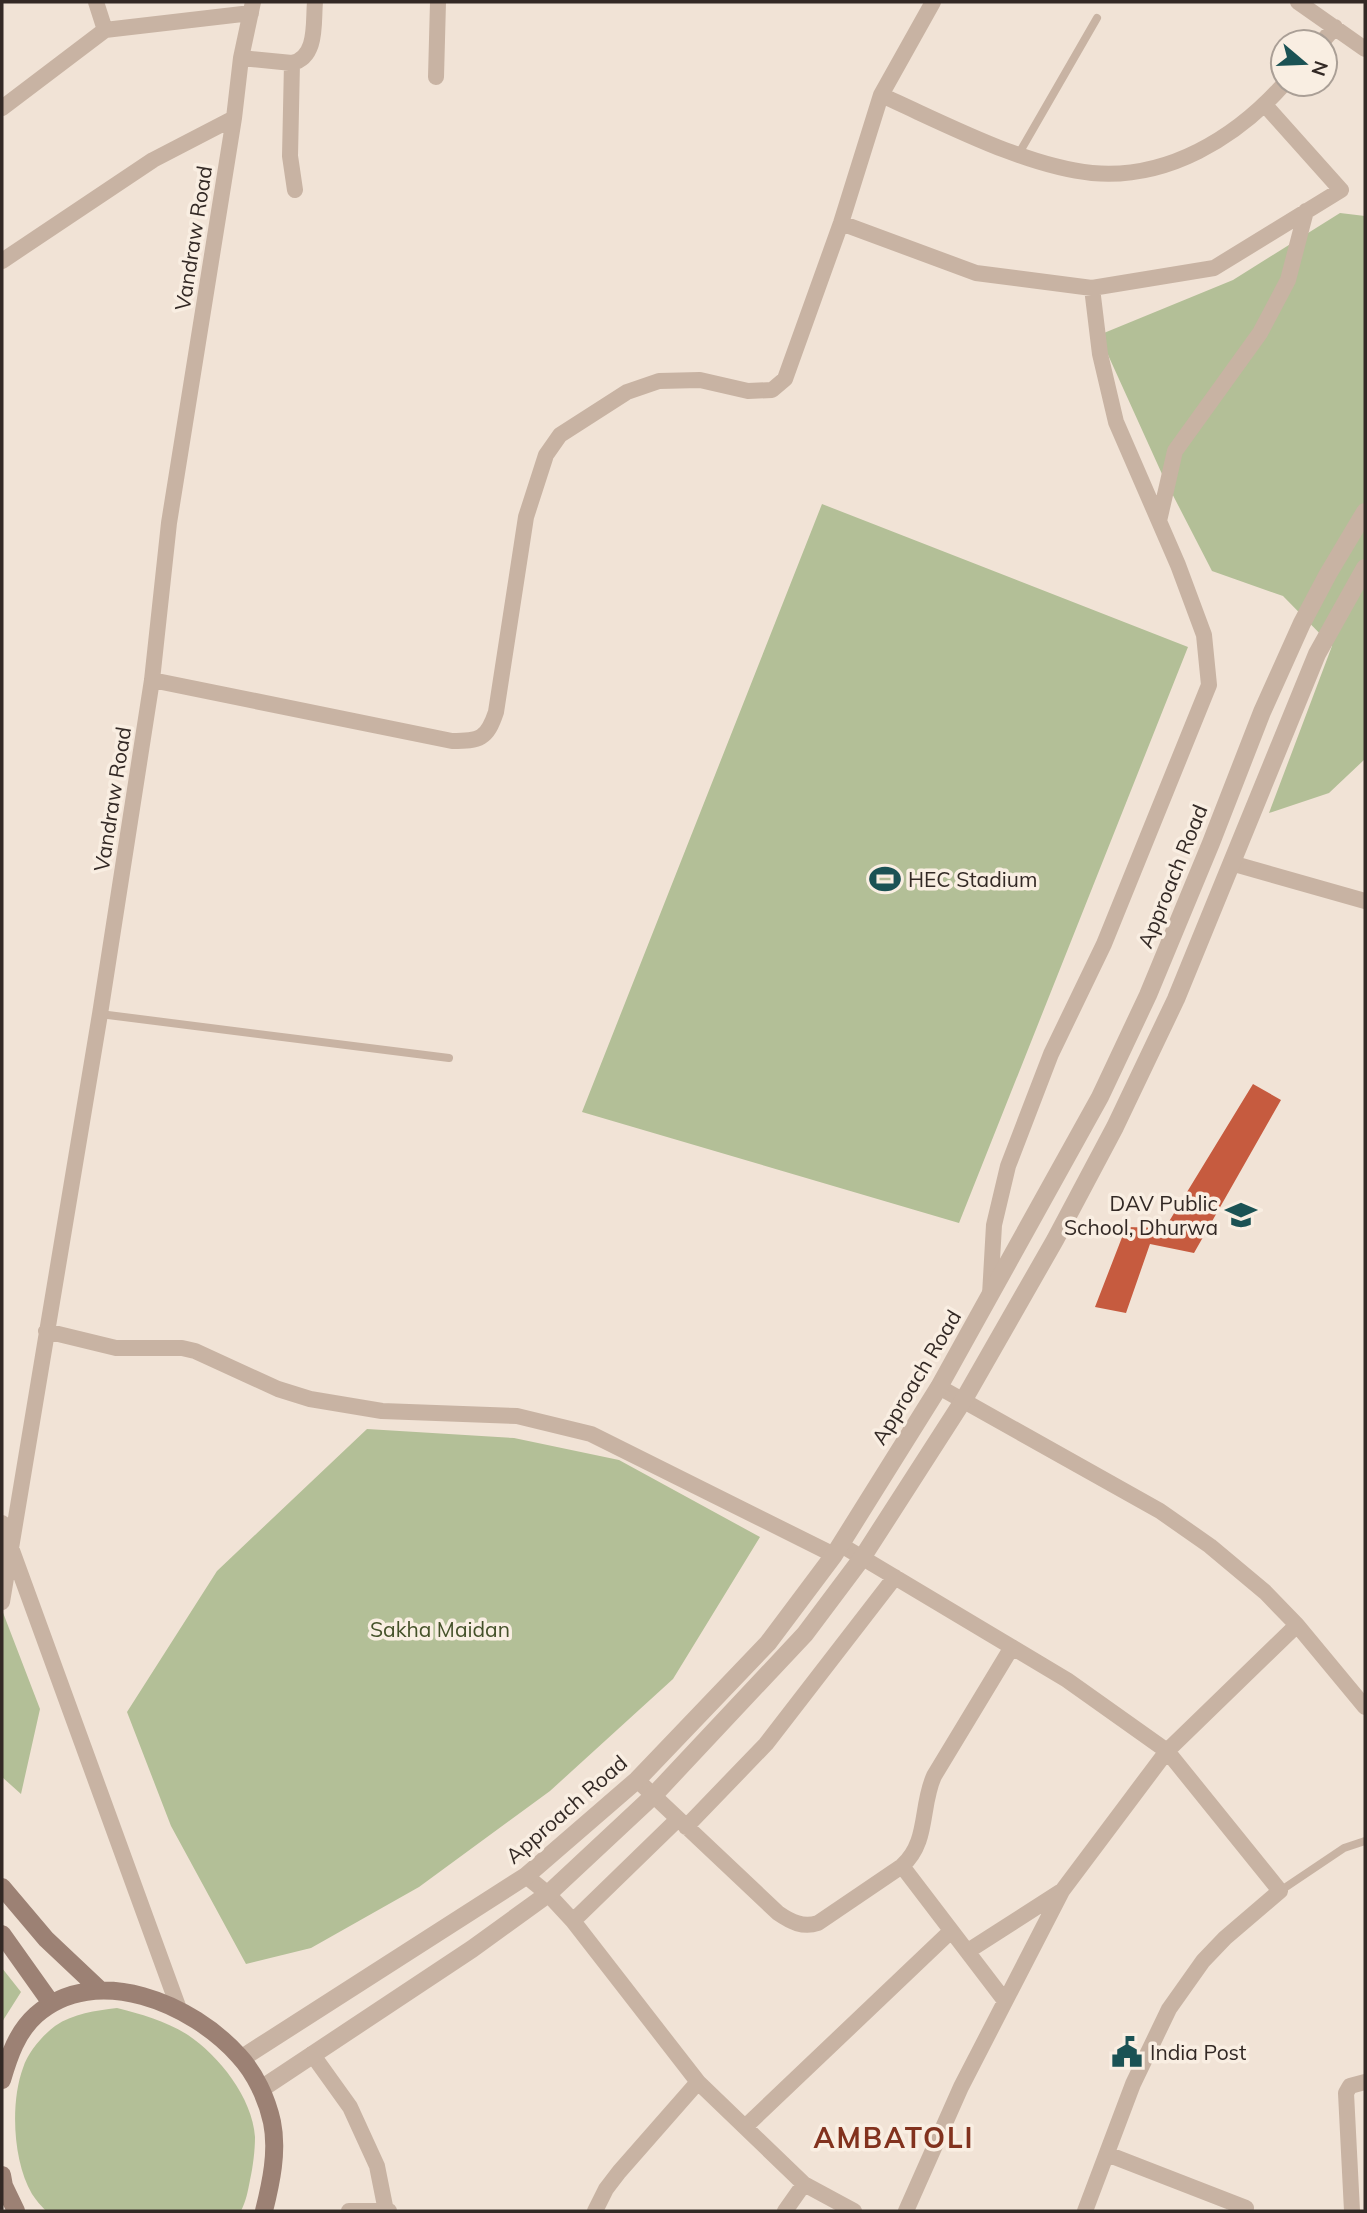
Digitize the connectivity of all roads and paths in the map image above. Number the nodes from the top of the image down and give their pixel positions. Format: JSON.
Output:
{"nodes":[{"id":1,"x":96,"y":2,"type":"edge"},
{"id":2,"x":314,"y":2,"type":"edge"},
{"id":3,"x":438,"y":2,"type":"edge"},
{"id":4,"x":933,"y":2,"type":"edge"},
{"id":5,"x":1298,"y":2,"type":"edge"},
{"id":6,"x":252,"y":8,"type":"edge"},
{"id":7,"x":1097,"y":18,"type":"dead end"},
{"id":8,"x":1335,"y":27,"type":"joint"},
{"id":9,"x":104,"y":30,"type":"junction"},
{"id":10,"x":1365,"y":49,"type":"edge"},
{"id":11,"x":241,"y":58,"type":"junction"},
{"id":12,"x":292,"y":63,"type":"junction"},
{"id":13,"x":436,"y":77,"type":"dead end"},
{"id":14,"x":881,"y":95,"type":"junction"},
{"id":15,"x":1271,"y":98,"type":"edge"},
{"id":16,"x":1265,"y":105,"type":"junction"},
{"id":17,"x":2,"y":108,"type":"edge"},
{"id":18,"x":234,"y":118,"type":"junction"},
{"id":19,"x":1018,"y":155,"type":"junction"},
{"id":20,"x":295,"y":190,"type":"dead end"},
{"id":21,"x":1306,"y":211,"type":"junction"},
{"id":22,"x":841,"y":223,"type":"junction"},
{"id":23,"x":2,"y":261,"type":"edge"},
{"id":24,"x":1092,"y":288,"type":"junction"},
{"id":25,"x":1365,"y":512,"type":"edge"},
{"id":26,"x":1160,"y":521,"type":"junction"},
{"id":27,"x":1365,"y":568,"type":"edge"},
{"id":28,"x":152,"y":680,"type":"junction"},
{"id":29,"x":1231,"y":863,"type":"junction"},
{"id":30,"x":1365,"y":901,"type":"edge"},
{"id":31,"x":100,"y":1014,"type":"junction"},
{"id":32,"x":449,"y":1058,"type":"dead end"},
{"id":33,"x":990,"y":1295,"type":"junction"},
{"id":34,"x":46,"y":1331,"type":"junction"},
{"id":35,"x":939,"y":1387,"type":"junction"},
{"id":36,"x":963,"y":1401,"type":"junction"},
{"id":37,"x":2,"y":1523,"type":"edge"},
{"id":38,"x":11,"y":1546,"type":"junction"},
{"id":39,"x":837,"y":1550,"type":"junction"},
{"id":40,"x":862,"y":1558,"type":"junction"},
{"id":41,"x":895,"y":1577,"type":"junction"},
{"id":42,"x":2,"y":1602,"type":"edge"},
{"id":43,"x":1297,"y":1625,"type":"junction"},
{"id":44,"x":1012,"y":1647,"type":"junction"},
{"id":45,"x":1365,"y":1707,"type":"edge"},
{"id":46,"x":1167,"y":1751,"type":"junction"},
{"id":47,"x":637,"y":1780,"type":"junction"},
{"id":48,"x":653,"y":1796,"type":"junction"},
{"id":49,"x":682,"y":1823,"type":"junction"},
{"id":50,"x":1365,"y":1840,"type":"edge"},
{"id":51,"x":902,"y":1867,"type":"junction"},
{"id":52,"x":526,"y":1876,"type":"junction"},
{"id":53,"x":2,"y":1887,"type":"edge"},
{"id":54,"x":1062,"y":1891,"type":"junction"},
{"id":55,"x":1280,"y":1891,"type":"junction"},
{"id":56,"x":548,"y":1894,"type":"junction"},
{"id":57,"x":572,"y":1922,"type":"junction"},
{"id":58,"x":951,"y":1931,"type":"junction"},
{"id":59,"x":2,"y":1934,"type":"edge"},
{"id":60,"x":968,"y":1951,"type":"junction"},
{"id":61,"x":99,"y":1989,"type":"junction"},
{"id":62,"x":1005,"y":2001,"type":"junction"},
{"id":63,"x":51,"y":2004,"type":"junction"},
{"id":64,"x":179,"y":2009,"type":"junction"},
{"id":65,"x":312,"y":2054,"type":"junction"},
{"id":66,"x":242,"y":2058,"type":"junction"},
{"id":67,"x":2,"y":2078,"type":"edge"},
{"id":68,"x":698,"y":2082,"type":"junction"},
{"id":69,"x":1365,"y":2082,"type":"edge"},
{"id":70,"x":261,"y":2089,"type":"junction"},
{"id":71,"x":745,"y":2127,"type":"junction"},
{"id":72,"x":1107,"y":2154,"type":"junction"},
{"id":73,"x":3,"y":2181,"type":"edge"},
{"id":74,"x":804,"y":2184,"type":"junction"},
{"id":75,"x":1246,"y":2208,"type":"dead end"},
{"id":76,"x":16,"y":2211,"type":"edge"},
{"id":77,"x":264,"y":2211,"type":"edge"},
{"id":78,"x":349,"y":2211,"type":"edge"},
{"id":79,"x":388,"y":2211,"type":"edge"},
{"id":80,"x":595,"y":2211,"type":"edge"},
{"id":81,"x":785,"y":2211,"type":"edge"},
{"id":82,"x":854,"y":2211,"type":"edge"},
{"id":83,"x":906,"y":2211,"type":"edge"},
{"id":84,"x":1086,"y":2211,"type":"edge"},
{"id":85,"x":1352,"y":2211,"type":"edge"}],
"edges":[{"from":1,"to":9,"type":"street"},
{"from":2,"to":12,"type":"street"},
{"from":3,"to":13,"type":"street"},
{"from":4,"to":14,"type":"street"},
{"from":5,"to":8,"type":"street"},
{"from":6,"to":9,"type":"street"},
{"from":6,"to":11,"type":"street","name":"Vandraw Road"},
{"from":7,"to":19,"type":"lane"},
{"from":8,"to":10,"type":"street"},
{"from":9,"to":17,"type":"street"},
{"from":11,"to":12,"type":"street"},
{"from":11,"to":18,"type":"street","name":"Vandraw Road"},
{"from":12,"to":20,"type":"street"},
{"from":14,"to":19,"type":"street"},
{"from":14,"to":22,"type":"street"},
{"from":15,"to":16,"type":"street"},
{"from":16,"to":19,"type":"street"},
{"from":16,"to":21,"type":"street"},
{"from":18,"to":23,"type":"street"},
{"from":18,"to":28,"type":"street","name":"Vandraw Road"},
{"from":21,"to":24,"type":"street"},
{"from":21,"to":26,"type":"street"},
{"from":22,"to":24,"type":"street"},
{"from":22,"to":28,"type":"street"},
{"from":24,"to":26,"type":"street"},
{"from":25,"to":33,"type":"street","name":"Approach Road"},
{"from":26,"to":33,"type":"street"},
{"from":27,"to":29,"type":"street"},
{"from":28,"to":31,"type":"street","name":"Vandraw Road"},
{"from":29,"to":30,"type":"street"},
{"from":29,"to":36,"type":"street"},
{"from":31,"to":32,"type":"lane"},
{"from":31,"to":34,"type":"street","name":"Vandraw Road"},
{"from":33,"to":35,"type":"street","name":"Approach Road"},
{"from":34,"to":38,"type":"street","name":"Vandraw Road"},
{"from":34,"to":39,"type":"street"},
{"from":35,"to":36,"type":"street"},
{"from":35,"to":39,"type":"street","name":"Approach Road"},
{"from":36,"to":40,"type":"street"},
{"from":36,"to":43,"type":"street"},
{"from":37,"to":38,"type":"street"},
{"from":38,"to":42,"type":"street","name":"Vandraw Road"},
{"from":38,"to":64,"type":"street"},
{"from":39,"to":40,"type":"street"},
{"from":39,"to":47,"type":"street","name":"Approach Road"},
{"from":40,"to":41,"type":"street"},
{"from":40,"to":48,"type":"street"},
{"from":41,"to":44,"type":"street"},
{"from":41,"to":49,"type":"street"},
{"from":43,"to":45,"type":"street"},
{"from":43,"to":46,"type":"street"},
{"from":44,"to":46,"type":"street"},
{"from":44,"to":51,"type":"street"},
{"from":46,"to":54,"type":"street"},
{"from":46,"to":55,"type":"street"},
{"from":47,"to":48,"type":"street"},
{"from":47,"to":52,"type":"street","name":"Approach Road"},
{"from":48,"to":49,"type":"street"},
{"from":48,"to":56,"type":"street"},
{"from":49,"to":51,"type":"street"},
{"from":49,"to":57,"type":"street"},
{"from":50,"to":55,"type":"lane"},
{"from":51,"to":58,"type":"street"},
{"from":52,"to":56,"type":"street"},
{"from":52,"to":66,"type":"street","name":"Approach Road"},
{"from":53,"to":61,"type":"main road"},
{"from":54,"to":60,"type":"street"},
{"from":54,"to":62,"type":"street"},
{"from":55,"to":72,"type":"street"},
{"from":56,"to":57,"type":"street"},
{"from":56,"to":65,"type":"street"},
{"from":57,"to":68,"type":"street"},
{"from":58,"to":60,"type":"street"},
{"from":58,"to":71,"type":"street"},
{"from":59,"to":63,"type":"main road"},
{"from":60,"to":62,"type":"street"},
{"from":61,"to":63,"type":"main road"},
{"from":61,"to":64,"type":"main road"},
{"from":62,"to":83,"type":"street"},
{"from":63,"to":67,"type":"main road"},
{"from":64,"to":66,"type":"main road"},
{"from":65,"to":70,"type":"street"},
{"from":65,"to":79,"type":"street"},
{"from":66,"to":70,"type":"main road"},
{"from":68,"to":71,"type":"street"},
{"from":68,"to":80,"type":"street"},
{"from":69,"to":85,"type":"street"},
{"from":70,"to":77,"type":"main road"},
{"from":71,"to":74,"type":"street"},
{"from":72,"to":75,"type":"street"},
{"from":72,"to":84,"type":"street"},
{"from":73,"to":76,"type":"main road"},
{"from":74,"to":81,"type":"street"},
{"from":74,"to":82,"type":"street"},
{"from":78,"to":79,"type":"street"}]}
